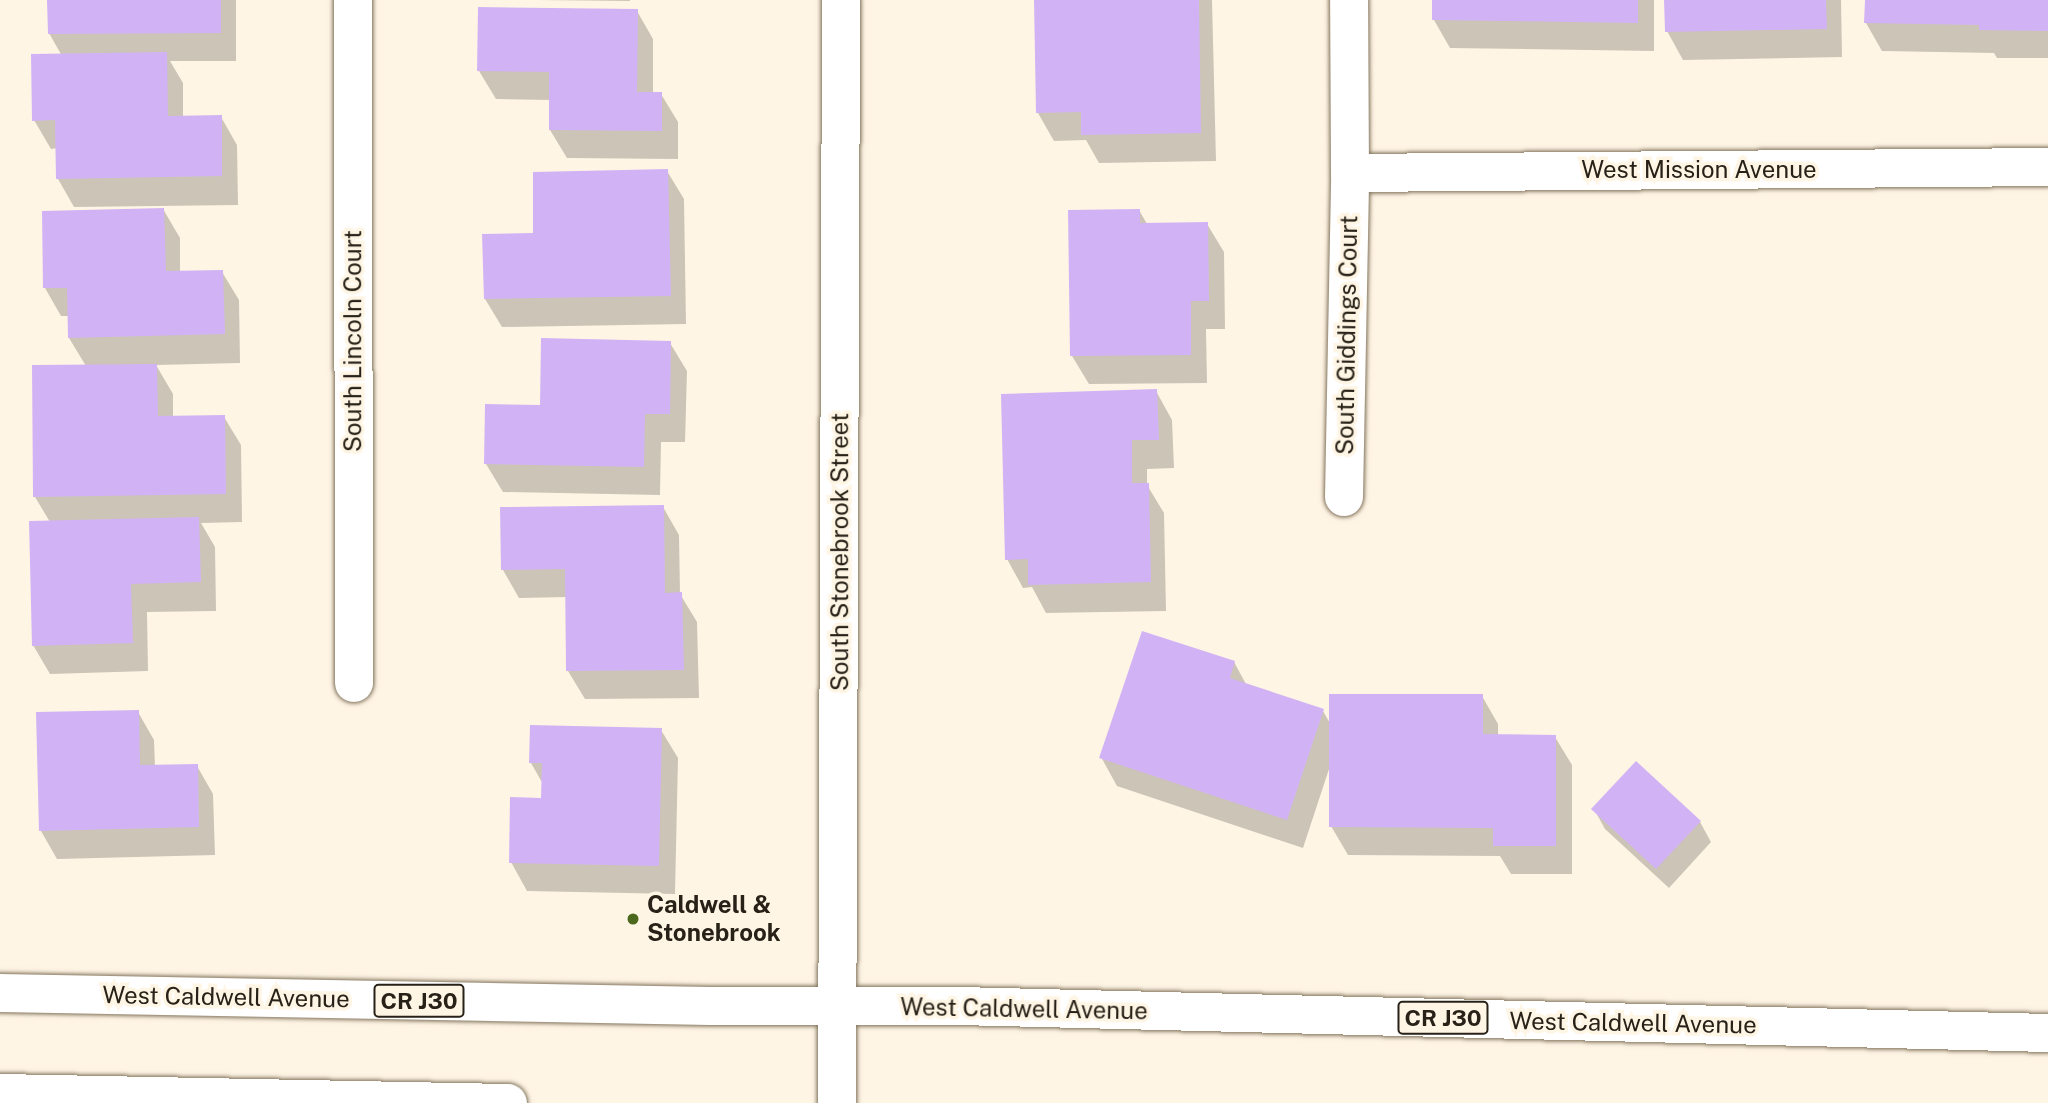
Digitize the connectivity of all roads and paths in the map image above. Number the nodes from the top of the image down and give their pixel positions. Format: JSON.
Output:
{"nodes":[{"id":1,"x":352,"y":0,"type":"edge"},
{"id":2,"x":841,"y":0,"type":"edge"},
{"id":3,"x":1349,"y":0,"type":"edge"},
{"id":4,"x":2048,"y":167,"type":"edge"},
{"id":5,"x":1350,"y":173,"type":"junction"},
{"id":6,"x":1344,"y":497,"type":"dead end"},
{"id":7,"x":354,"y":683,"type":"dead end"},
{"id":8,"x":0,"y":993,"type":"edge"},
{"id":9,"x":838,"y":1006,"type":"junction"},
{"id":10,"x":2048,"y":1033,"type":"edge"},
{"id":11,"x":0,"y":1093,"type":"edge"},
{"id":12,"x":337,"y":1102,"type":"edge"},
{"id":13,"x":508,"y":1103,"type":"edge"},
{"id":14,"x":837,"y":1103,"type":"edge"}],
"edges":[{"from":1,"to":7,"type":"street","name":"South Lincoln Court"},
{"from":2,"to":9,"type":"street","name":"South Stonebrook Street"},
{"from":3,"to":5,"type":"street","name":"South Giddings Court"},
{"from":4,"to":5,"type":"street","name":"West Mission Avenue"},
{"from":5,"to":6,"type":"street","name":"South Giddings Court"},
{"from":8,"to":9,"type":"street","name":"West Caldwell Avenue","number":"CR J30"},
{"from":9,"to":10,"type":"street","name":"West Caldwell Avenue","number":"CR J30"},
{"from":9,"to":14,"type":"street","name":"South Stonebrook Street"},
{"from":11,"to":12,"type":"street"},
{"from":12,"to":13,"type":"street"}]}
